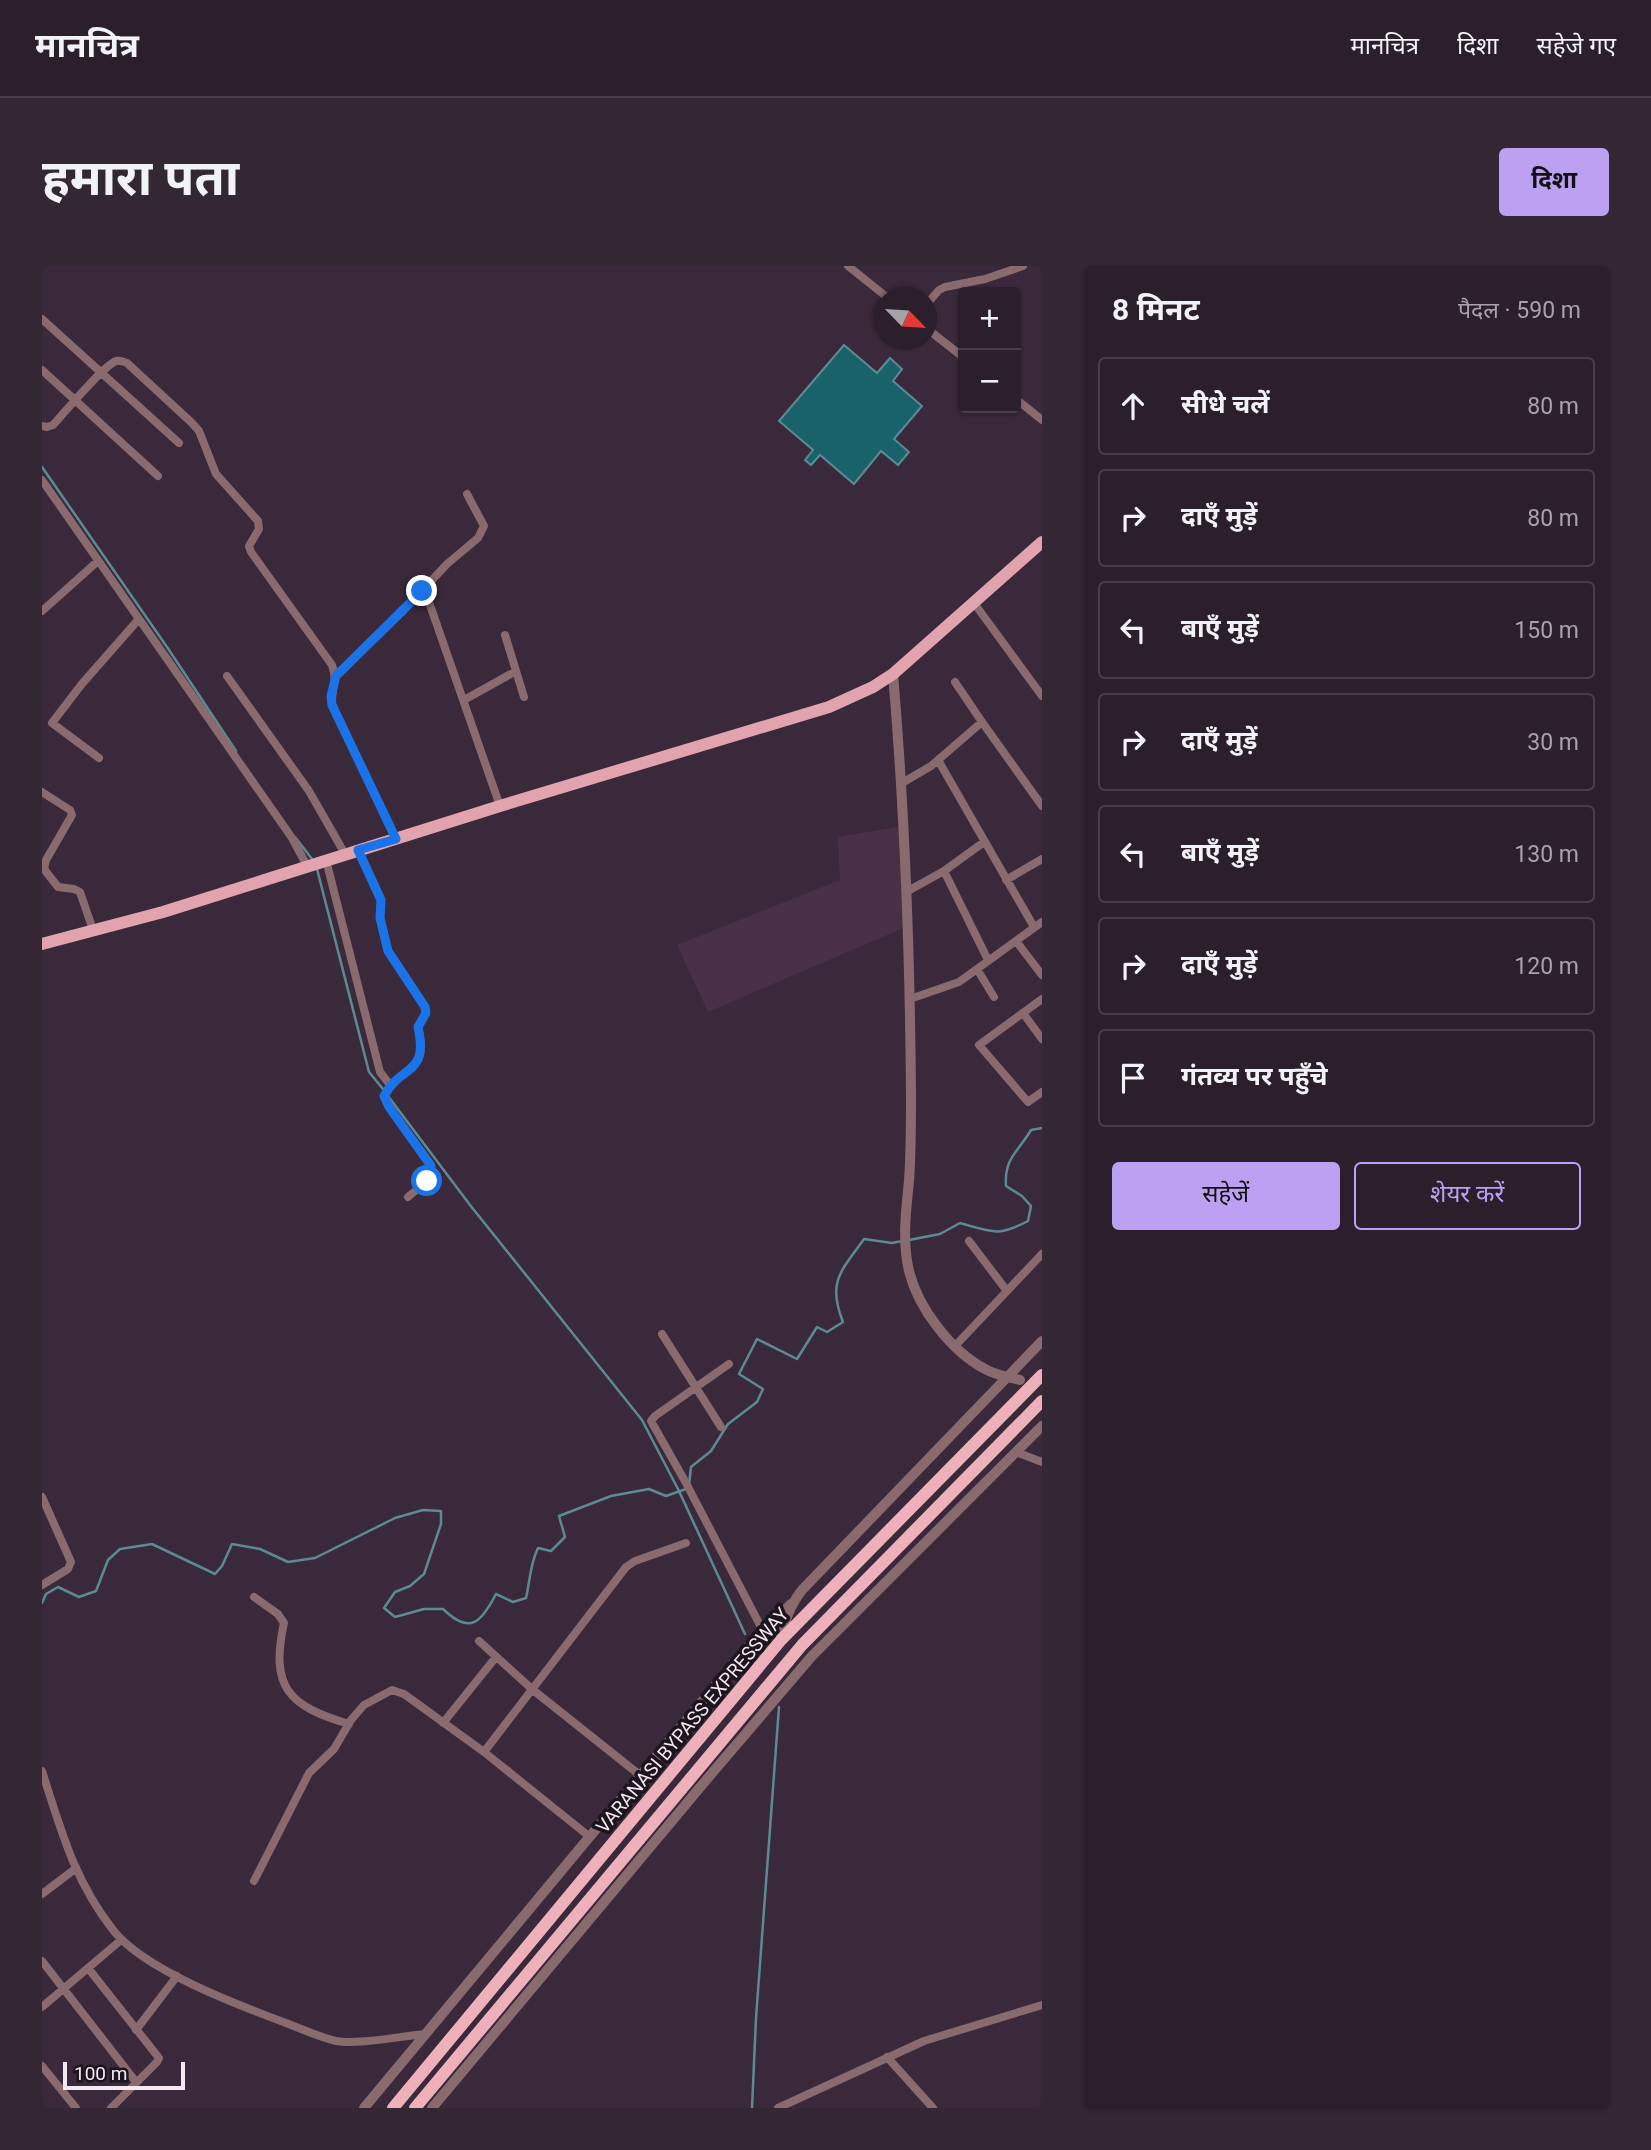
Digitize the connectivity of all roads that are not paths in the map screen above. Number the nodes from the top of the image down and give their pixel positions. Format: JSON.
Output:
{"nodes":[{"id":1,"x":848,"y":266,"type":"edge"},
{"id":2,"x":1023,"y":266,"type":"edge"},
{"id":3,"x":874,"y":287,"type":"edge"},
{"id":4,"x":937,"y":292,"type":"edge"},
{"id":5,"x":42,"y":319,"type":"edge"},
{"id":6,"x":937,"y":337,"type":"edge"},
{"id":7,"x":958,"y":353,"type":"edge"},
{"id":8,"x":42,"y":370,"type":"edge"},
{"id":9,"x":102,"y":373,"type":"junction"},
{"id":10,"x":76,"y":400,"type":"junction"},
{"id":11,"x":1021,"y":403,"type":"edge"},
{"id":12,"x":1042,"y":420,"type":"edge"},
{"id":13,"x":42,"y":426,"type":"edge"},
{"id":14,"x":179,"y":443,"type":"dead end"},
{"id":15,"x":158,"y":476,"type":"dead end"},
{"id":16,"x":42,"y":480,"type":"edge"},
{"id":17,"x":467,"y":494,"type":"dead end"},
{"id":18,"x":1042,"y":542,"type":"edge"},
{"id":19,"x":98,"y":561,"type":"junction"},
{"id":20,"x":422,"y":591,"type":"junction"},
{"id":21,"x":974,"y":603,"type":"junction"},
{"id":22,"x":42,"y":611,"type":"edge"},
{"id":23,"x":138,"y":620,"type":"junction"},
{"id":24,"x":505,"y":635,"type":"dead end"},
{"id":25,"x":516,"y":671,"type":"junction"},
{"id":26,"x":893,"y":674,"type":"junction"},
{"id":27,"x":227,"y":676,"type":"dead end"},
{"id":28,"x":336,"y":676,"type":"junction"},
{"id":29,"x":955,"y":682,"type":"dead end"},
{"id":30,"x":1039,"y":685,"type":"edge"},
{"id":31,"x":1042,"y":696,"type":"edge"},
{"id":32,"x":524,"y":697,"type":"dead end"},
{"id":33,"x":464,"y":700,"type":"junction"},
{"id":34,"x":982,"y":722,"type":"junction"},
{"id":35,"x":99,"y":758,"type":"dead end"},
{"id":36,"x":938,"y":760,"type":"junction"},
{"id":37,"x":902,"y":783,"type":"junction"},
{"id":38,"x":42,"y":792,"type":"edge"},
{"id":39,"x":500,"y":806,"type":"junction"},
{"id":40,"x":1042,"y":806,"type":"edge"},
{"id":41,"x":396,"y":839,"type":"junction"},
{"id":42,"x":984,"y":842,"type":"junction"},
{"id":43,"x":352,"y":852,"type":"junction"},
{"id":44,"x":1042,"y":859,"type":"edge"},
{"id":45,"x":326,"y":860,"type":"junction"},
{"id":46,"x":307,"y":866,"type":"junction"},
{"id":47,"x":944,"y":871,"type":"junction"},
{"id":48,"x":1006,"y":880,"type":"junction"},
{"id":49,"x":906,"y":892,"type":"junction"},
{"id":50,"x":1042,"y":922,"type":"edge"},
{"id":51,"x":1034,"y":928,"type":"junction"},
{"id":52,"x":93,"y":930,"type":"junction"},
{"id":53,"x":1016,"y":941,"type":"junction"},
{"id":54,"x":42,"y":944,"type":"edge"},
{"id":55,"x":988,"y":960,"type":"junction"},
{"id":56,"x":977,"y":969,"type":"junction"},
{"id":57,"x":1042,"y":975,"type":"edge"},
{"id":58,"x":994,"y":997,"type":"dead end"},
{"id":59,"x":910,"y":999,"type":"junction"},
{"id":60,"x":1042,"y":999,"type":"edge"},
{"id":61,"x":1023,"y":1013,"type":"junction"},
{"id":62,"x":1042,"y":1038,"type":"edge"},
{"id":63,"x":391,"y":1086,"type":"junction"},
{"id":64,"x":1042,"y":1092,"type":"edge"},
{"id":65,"x":408,"y":1197,"type":"dead end"},
{"id":66,"x":969,"y":1241,"type":"dead end"},
{"id":67,"x":1042,"y":1254,"type":"edge"},
{"id":68,"x":1007,"y":1291,"type":"junction"},
{"id":69,"x":662,"y":1334,"type":"dead end"},
{"id":70,"x":1042,"y":1342,"type":"edge"},
{"id":71,"x":955,"y":1346,"type":"junction"},
{"id":72,"x":729,"y":1364,"type":"dead end"},
{"id":73,"x":1042,"y":1375,"type":"edge"},
{"id":74,"x":1007,"y":1376,"type":"junction"},
{"id":75,"x":1020,"y":1380,"type":"dead end"},
{"id":76,"x":696,"y":1387,"type":"junction"},
{"id":77,"x":1042,"y":1401,"type":"edge"},
{"id":78,"x":1042,"y":1426,"type":"edge"},
{"id":79,"x":721,"y":1427,"type":"dead end"},
{"id":80,"x":1016,"y":1452,"type":"junction"},
{"id":81,"x":1042,"y":1462,"type":"edge"},
{"id":82,"x":42,"y":1497,"type":"edge"},
{"id":83,"x":685,"y":1543,"type":"dead end"},
{"id":84,"x":42,"y":1585,"type":"edge"},
{"id":85,"x":254,"y":1597,"type":"dead end"},
{"id":86,"x":791,"y":1604,"type":"junction"},
{"id":87,"x":762,"y":1631,"type":"junction"},
{"id":88,"x":781,"y":1640,"type":"junction"},
{"id":89,"x":479,"y":1641,"type":"dead end"},
{"id":90,"x":496,"y":1657,"type":"junction"},
{"id":91,"x":533,"y":1690,"type":"junction"},
{"id":92,"x":443,"y":1723,"type":"junction"},
{"id":93,"x":349,"y":1724,"type":"junction"},
{"id":94,"x":484,"y":1752,"type":"junction"},
{"id":95,"x":42,"y":1771,"type":"edge"},
{"id":96,"x":641,"y":1776,"type":"junction"},
{"id":97,"x":44,"y":1783,"type":"edge"},
{"id":98,"x":590,"y":1837,"type":"junction"},
{"id":99,"x":75,"y":1869,"type":"junction"},
{"id":100,"x":254,"y":1881,"type":"dead end"},
{"id":101,"x":42,"y":1894,"type":"edge"},
{"id":102,"x":121,"y":1940,"type":"junction"},
{"id":103,"x":42,"y":1961,"type":"edge"},
{"id":104,"x":88,"y":1969,"type":"junction"},
{"id":105,"x":177,"y":1976,"type":"junction"},
{"id":106,"x":64,"y":1988,"type":"junction"},
{"id":107,"x":1042,"y":2005,"type":"edge"},
{"id":108,"x":42,"y":2007,"type":"edge"},
{"id":109,"x":136,"y":2029,"type":"junction"},
{"id":110,"x":426,"y":2034,"type":"junction"},
{"id":111,"x":887,"y":2057,"type":"junction"},
{"id":112,"x":42,"y":2066,"type":"edge"},
{"id":113,"x":136,"y":2082,"type":"junction"},
{"id":114,"x":76,"y":2108,"type":"edge"},
{"id":115,"x":111,"y":2108,"type":"edge"},
{"id":116,"x":364,"y":2108,"type":"edge"},
{"id":117,"x":393,"y":2108,"type":"edge"},
{"id":118,"x":415,"y":2108,"type":"edge"},
{"id":119,"x":432,"y":2108,"type":"edge"},
{"id":120,"x":778,"y":2108,"type":"edge"},
{"id":121,"x":933,"y":2108,"type":"edge"}],
"edges":[{"from":1,"to":3,"type":"street"},
{"from":2,"to":4,"type":"street"},
{"from":5,"to":9,"type":"street"},
{"from":6,"to":7,"type":"street"},
{"from":8,"to":10,"type":"street"},
{"from":9,"to":10,"type":"street"},
{"from":9,"to":14,"type":"street"},
{"from":9,"to":28,"type":"street"},
{"from":10,"to":13,"type":"street"},
{"from":10,"to":15,"type":"street"},
{"from":11,"to":12,"type":"street"},
{"from":16,"to":19,"type":"street"},
{"from":17,"to":20,"type":"street"},
{"from":18,"to":21,"type":"main road"},
{"from":19,"to":22,"type":"street"},
{"from":19,"to":23,"type":"street"},
{"from":20,"to":28,"type":"street"},
{"from":20,"to":33,"type":"street"},
{"from":21,"to":26,"type":"main road"},
{"from":21,"to":30,"type":"street"},
{"from":23,"to":35,"type":"street"},
{"from":23,"to":46,"type":"street"},
{"from":24,"to":25,"type":"street"},
{"from":25,"to":32,"type":"street"},
{"from":25,"to":33,"type":"street"},
{"from":26,"to":37,"type":"street"},
{"from":26,"to":39,"type":"main road"},
{"from":27,"to":43,"type":"street"},
{"from":28,"to":41,"type":"street"},
{"from":29,"to":34,"type":"street"},
{"from":30,"to":31,"type":"street"},
{"from":33,"to":39,"type":"street"},
{"from":34,"to":36,"type":"street"},
{"from":34,"to":40,"type":"street"},
{"from":36,"to":37,"type":"street"},
{"from":36,"to":42,"type":"street"},
{"from":37,"to":49,"type":"street"},
{"from":38,"to":52,"type":"street"},
{"from":39,"to":41,"type":"main road"},
{"from":41,"to":43,"type":"main road"},
{"from":42,"to":47,"type":"street"},
{"from":42,"to":48,"type":"street"},
{"from":43,"to":45,"type":"main road"},
{"from":43,"to":63,"type":"street"},
{"from":44,"to":48,"type":"street"},
{"from":45,"to":46,"type":"main road"},
{"from":45,"to":63,"type":"street"},
{"from":46,"to":52,"type":"main road"},
{"from":47,"to":49,"type":"street"},
{"from":47,"to":55,"type":"street"},
{"from":48,"to":51,"type":"street"},
{"from":49,"to":59,"type":"street"},
{"from":50,"to":51,"type":"street"},
{"from":51,"to":53,"type":"street"},
{"from":52,"to":54,"type":"main road"},
{"from":53,"to":55,"type":"street"},
{"from":53,"to":57,"type":"street"},
{"from":55,"to":56,"type":"street"},
{"from":56,"to":58,"type":"street"},
{"from":56,"to":59,"type":"street"},
{"from":59,"to":71,"type":"street"},
{"from":60,"to":61,"type":"street"},
{"from":61,"to":62,"type":"street"},
{"from":61,"to":64,"type":"street"},
{"from":63,"to":65,"type":"street"},
{"from":66,"to":68,"type":"street"},
{"from":67,"to":68,"type":"street"},
{"from":68,"to":71,"type":"street"},
{"from":69,"to":76,"type":"street"},
{"from":70,"to":74,"type":"street"},
{"from":71,"to":74,"type":"street"},
{"from":72,"to":76,"type":"street"},
{"from":73,"to":88,"type":"highway","name":"VARANASI BYPASS EXPRESSWAY"},
{"from":74,"to":75,"type":"street"},
{"from":74,"to":86,"type":"street"},
{"from":76,"to":79,"type":"street"},
{"from":76,"to":87,"type":"street"},
{"from":77,"to":118,"type":"highway","name":"VARANASI BYPASS EXPRESSWAY"},
{"from":78,"to":80,"type":"street"},
{"from":80,"to":81,"type":"street"},
{"from":80,"to":119,"type":"street"},
{"from":82,"to":84,"type":"street"},
{"from":83,"to":91,"type":"street"},
{"from":85,"to":93,"type":"street"},
{"from":86,"to":87,"type":"street"},
{"from":86,"to":88,"type":"street"},
{"from":87,"to":96,"type":"street"},
{"from":88,"to":117,"type":"highway","name":"VARANASI BYPASS EXPRESSWAY"},
{"from":89,"to":90,"type":"street"},
{"from":90,"to":91,"type":"street"},
{"from":90,"to":92,"type":"street"},
{"from":91,"to":94,"type":"street"},
{"from":91,"to":96,"type":"street"},
{"from":92,"to":93,"type":"street"},
{"from":92,"to":94,"type":"street"},
{"from":93,"to":100,"type":"street"},
{"from":94,"to":98,"type":"street"},
{"from":95,"to":97,"type":"street"},
{"from":96,"to":98,"type":"street"},
{"from":97,"to":99,"type":"street"},
{"from":98,"to":110,"type":"street"},
{"from":99,"to":101,"type":"street"},
{"from":99,"to":102,"type":"street"},
{"from":102,"to":104,"type":"street"},
{"from":102,"to":105,"type":"street"},
{"from":103,"to":106,"type":"street"},
{"from":104,"to":106,"type":"street"},
{"from":104,"to":109,"type":"street"},
{"from":105,"to":109,"type":"street"},
{"from":105,"to":110,"type":"street"},
{"from":106,"to":108,"type":"street"},
{"from":106,"to":113,"type":"street"},
{"from":107,"to":111,"type":"street"},
{"from":109,"to":113,"type":"street"},
{"from":110,"to":116,"type":"street"},
{"from":111,"to":120,"type":"street"},
{"from":111,"to":121,"type":"street"},
{"from":112,"to":114,"type":"street"},
{"from":113,"to":115,"type":"street"}]}
